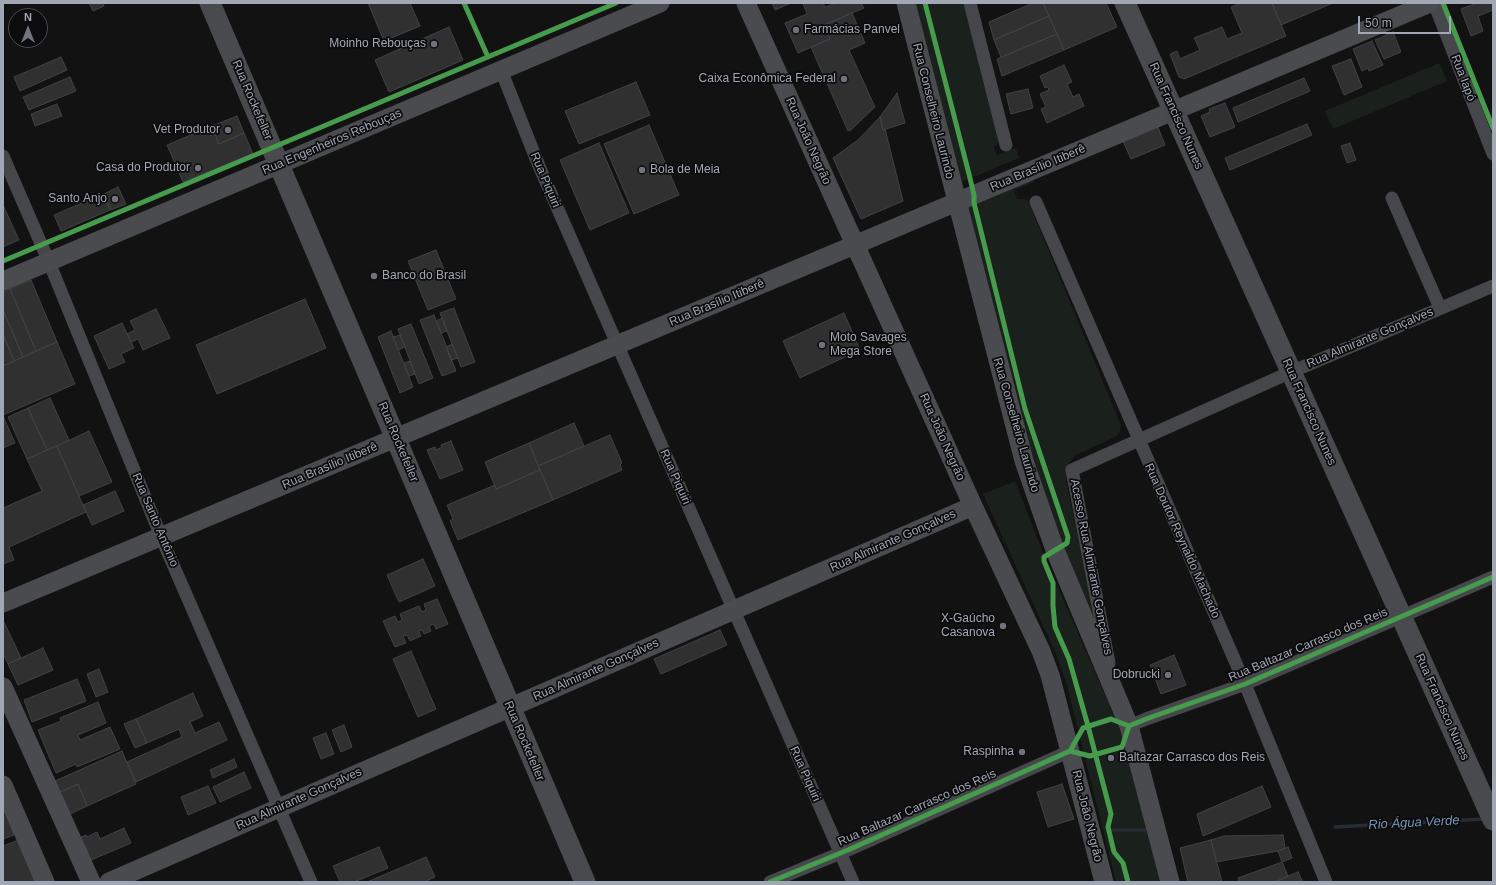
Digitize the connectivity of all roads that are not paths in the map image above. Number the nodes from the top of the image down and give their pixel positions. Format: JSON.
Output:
{"nodes":[{"id":1,"x":210,"y":3,"type":"edge"},
{"id":2,"x":660,"y":3,"type":"edge"},
{"id":3,"x":746,"y":3,"type":"edge"},
{"id":4,"x":906,"y":3,"type":"edge"},
{"id":5,"x":970,"y":3,"type":"edge"},
{"id":6,"x":1125,"y":3,"type":"edge"},
{"id":7,"x":1430,"y":3,"type":"edge"},
{"id":8,"x":1434,"y":3,"type":"edge"},
{"id":9,"x":501,"y":70,"type":"junction"},
{"id":10,"x":1174,"y":111,"type":"junction"},
{"id":11,"x":1006,"y":145,"type":"dead end"},
{"id":12,"x":1493,"y":154,"type":"edge"},
{"id":13,"x":3,"y":156,"type":"edge"},
{"id":14,"x":279,"y":164,"type":"junction"},
{"id":15,"x":1392,"y":198,"type":"dead end"},
{"id":16,"x":957,"y":202,"type":"junction"},
{"id":17,"x":1036,"y":202,"type":"dead end"},
{"id":18,"x":855,"y":245,"type":"junction"},
{"id":19,"x":49,"y":262,"type":"junction"},
{"id":20,"x":3,"y":281,"type":"edge"},
{"id":21,"x":1493,"y":286,"type":"edge"},
{"id":22,"x":1440,"y":308,"type":"junction"},
{"id":23,"x":617,"y":345,"type":"junction"},
{"id":24,"x":1291,"y":372,"type":"junction"},
{"id":25,"x":396,"y":438,"type":"junction"},
{"id":26,"x":1138,"y":440,"type":"junction"},
{"id":27,"x":973,"y":506,"type":"junction"},
{"id":28,"x":161,"y":536,"type":"junction"},
{"id":29,"x":1493,"y":577,"type":"edge"},
{"id":30,"x":3,"y":603,"type":"edge"},
{"id":31,"x":734,"y":610,"type":"junction"},
{"id":32,"x":1402,"y":616,"type":"junction"},
{"id":33,"x":1245,"y":684,"type":"junction"},
{"id":34,"x":3,"y":687,"type":"edge"},
{"id":35,"x":1114,"y":689,"type":"junction"},
{"id":36,"x":510,"y":707,"type":"junction"},
{"id":37,"x":1128,"y":726,"type":"junction"},
{"id":38,"x":1070,"y":751,"type":"junction"},
{"id":39,"x":3,"y":785,"type":"edge"},
{"id":40,"x":280,"y":808,"type":"junction"},
{"id":41,"x":1490,"y":813,"type":"edge"},
{"id":42,"x":840,"y":853,"type":"junction"},
{"id":43,"x":45,"y":882,"type":"edge"},
{"id":44,"x":91,"y":882,"type":"edge"},
{"id":45,"x":109,"y":882,"type":"edge"},
{"id":46,"x":311,"y":882,"type":"edge"},
{"id":47,"x":585,"y":882,"type":"edge"},
{"id":48,"x":770,"y":882,"type":"edge"},
{"id":49,"x":853,"y":882,"type":"edge"},
{"id":50,"x":1104,"y":882,"type":"edge"},
{"id":51,"x":1170,"y":882,"type":"edge"},
{"id":52,"x":1326,"y":882,"type":"edge"}],
"edges":[{"from":1,"to":14,"type":"main road","name":"Rua Rockefeller"},
{"from":2,"to":9,"type":"main road","name":"Rua Engenheiros Rebouças"},
{"from":3,"to":18,"type":"main road","name":"Rua João Negrão"},
{"from":4,"to":16,"type":"main road","name":"Rua Conselheiro Laurindo"},
{"from":5,"to":11,"type":"street"},
{"from":6,"to":10,"type":"main road","name":"Rua Francisco Nunes"},
{"from":7,"to":10,"type":"main road","name":"Rua Brasílio Itiberê"},
{"from":8,"to":12,"type":"street","name":"Rua Iapó"},
{"from":9,"to":14,"type":"main road","name":"Rua Engenheiros Rebouças"},
{"from":9,"to":23,"type":"street","name":"Rua Piquiri"},
{"from":10,"to":16,"type":"main road","name":"Rua Brasílio Itiberê"},
{"from":10,"to":24,"type":"main road","name":"Rua Francisco Nunes"},
{"from":13,"to":19,"type":"street","name":"Rua Santo Antônio"},
{"from":14,"to":19,"type":"main road","name":"Rua Engenheiros Rebouças"},
{"from":14,"to":25,"type":"main road","name":"Rua Rockefeller"},
{"from":15,"to":22,"type":"street"},
{"from":16,"to":18,"type":"main road","name":"Rua Brasílio Itiberê"},
{"from":16,"to":35,"type":"main road","name":"Rua Conselheiro Laurindo"},
{"from":17,"to":26,"type":"street","name":"Rua Doutor Reynaldo Machado"},
{"from":18,"to":23,"type":"main road","name":"Rua Brasílio Itiberê"},
{"from":18,"to":27,"type":"main road","name":"Rua João Negrão"},
{"from":19,"to":20,"type":"main road","name":"Rua Engenheiros Rebouças"},
{"from":19,"to":28,"type":"street","name":"Rua Santo Antônio"},
{"from":21,"to":22,"type":"street","name":"Rua Almirante Gonçalves"},
{"from":22,"to":24,"type":"street","name":"Rua Almirante Gonçalves"},
{"from":23,"to":25,"type":"main road","name":"Rua Brasílio Itiberê"},
{"from":23,"to":31,"type":"street","name":"Rua Piquiri"},
{"from":24,"to":26,"type":"street","name":"Rua Almirante Gonçalves"},
{"from":24,"to":32,"type":"main road","name":"Rua Francisco Nunes"},
{"from":25,"to":28,"type":"main road","name":"Rua Brasílio Itiberê"},
{"from":25,"to":36,"type":"main road","name":"Rua Rockefeller"},
{"from":26,"to":33,"type":"street","name":"Rua Doutor Reynaldo Machado"},
{"from":26,"to":35,"type":"street","name":"Acesso Rua Almirante Gonçalves"},
{"from":27,"to":31,"type":"main road","name":"Rua Almirante Gonçalves"},
{"from":27,"to":38,"type":"main road","name":"Rua João Negrão"},
{"from":28,"to":30,"type":"main road","name":"Rua Brasílio Itiberê"},
{"from":28,"to":40,"type":"street","name":"Rua Santo Antônio"},
{"from":29,"to":32,"type":"street","name":"Rua Baltazar Carrasco dos Reis"},
{"from":31,"to":36,"type":"main road","name":"Rua Almirante Gonçalves"},
{"from":31,"to":42,"type":"street","name":"Rua Piquiri"},
{"from":32,"to":33,"type":"street","name":"Rua Baltazar Carrasco dos Reis"},
{"from":32,"to":41,"type":"main road","name":"Rua Francisco Nunes"},
{"from":33,"to":37,"type":"street","name":"Rua Baltazar Carrasco dos Reis"},
{"from":33,"to":52,"type":"street","name":"Rua Doutor Reynaldo Machado"},
{"from":34,"to":44,"type":"main road"},
{"from":35,"to":37,"type":"main road","name":"Rua Conselheiro Laurindo"},
{"from":36,"to":40,"type":"main road","name":"Rua Almirante Gonçalves"},
{"from":36,"to":47,"type":"main road","name":"Rua Rockefeller"},
{"from":37,"to":51,"type":"main road","name":"Rua Conselheiro Laurindo"},
{"from":38,"to":42,"type":"street","name":"Rua Baltazar Carrasco dos Reis"},
{"from":38,"to":50,"type":"main road","name":"Rua João Negrão"},
{"from":39,"to":43,"type":"main road"},
{"from":40,"to":45,"type":"main road","name":"Rua Almirante Gonçalves"},
{"from":40,"to":46,"type":"street","name":"Rua Santo Antônio"},
{"from":42,"to":48,"type":"street","name":"Rua Baltazar Carrasco dos Reis"},
{"from":42,"to":49,"type":"street","name":"Rua Piquiri"}]}
